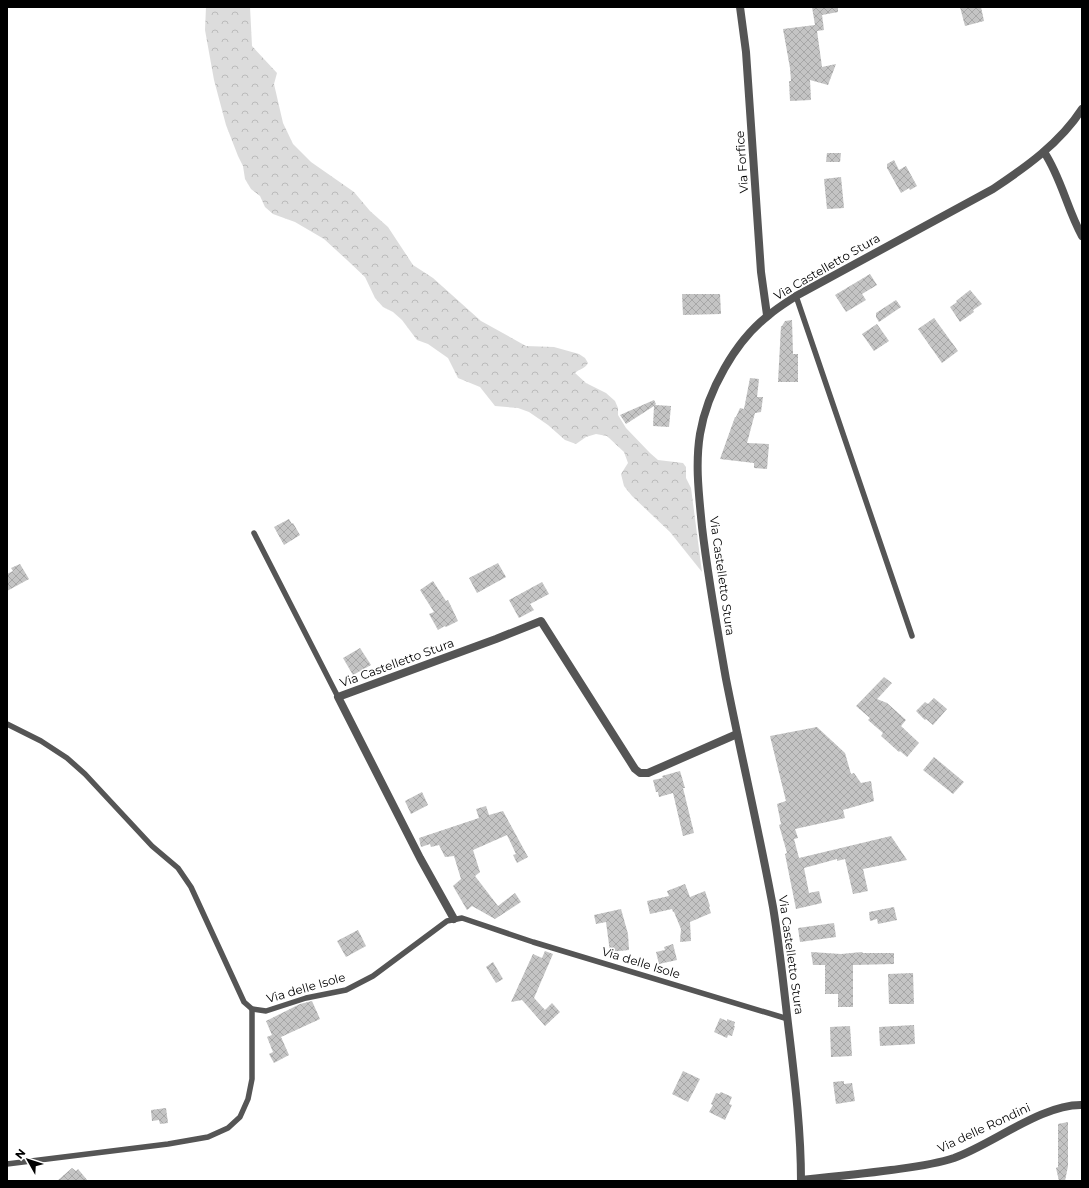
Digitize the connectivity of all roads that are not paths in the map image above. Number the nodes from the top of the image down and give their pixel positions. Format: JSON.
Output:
{"nodes":[{"id":1,"x":740,"y":7,"type":"edge"},
{"id":2,"x":1082,"y":109,"type":"edge"},
{"id":3,"x":1044,"y":152,"type":"junction"},
{"id":4,"x":1082,"y":236,"type":"edge"},
{"id":5,"x":796,"y":296,"type":"junction"},
{"id":6,"x":767,"y":316,"type":"junction"},
{"id":7,"x":254,"y":533,"type":"dead end"},
{"id":8,"x":912,"y":636,"type":"dead end"},
{"id":9,"x":338,"y":697,"type":"junction"},
{"id":10,"x":7,"y":724,"type":"edge"},
{"id":11,"x":737,"y":734,"type":"junction"},
{"id":12,"x":454,"y":919,"type":"junction"},
{"id":13,"x":252,"y":1009,"type":"junction"},
{"id":14,"x":788,"y":1019,"type":"junction"},
{"id":15,"x":1082,"y":1105,"type":"edge"},
{"id":16,"x":7,"y":1164,"type":"edge"},
{"id":17,"x":801,"y":1180,"type":"edge"}],
"edges":[{"from":1,"to":6,"type":"street","name":"Via Forfice"},
{"from":2,"to":3,"type":"street","name":"Via Castelletto Stura"},
{"from":3,"to":4,"type":"street"},
{"from":3,"to":5,"type":"street","name":"Via Castelletto Stura"},
{"from":5,"to":6,"type":"street","name":"Via Castelletto Stura"},
{"from":5,"to":8,"type":"lane"},
{"from":6,"to":11,"type":"street","name":"Via Castelletto Stura"},
{"from":7,"to":9,"type":"lane"},
{"from":9,"to":11,"type":"street","name":"Via Castelletto Stura"},
{"from":9,"to":12,"type":"street","name":"Via Castelletto Stura"},
{"from":10,"to":13,"type":"lane","name":"Via delle Isole"},
{"from":11,"to":14,"type":"street","name":"Via Castelletto Stura"},
{"from":12,"to":13,"type":"lane","name":"Via delle Isole"},
{"from":12,"to":14,"type":"lane","name":"Via delle Isole"},
{"from":13,"to":16,"type":"lane"},
{"from":14,"to":17,"type":"street","name":"Via Castelletto Stura"},
{"from":15,"to":17,"type":"street","name":"Via delle Rondini"}]}
